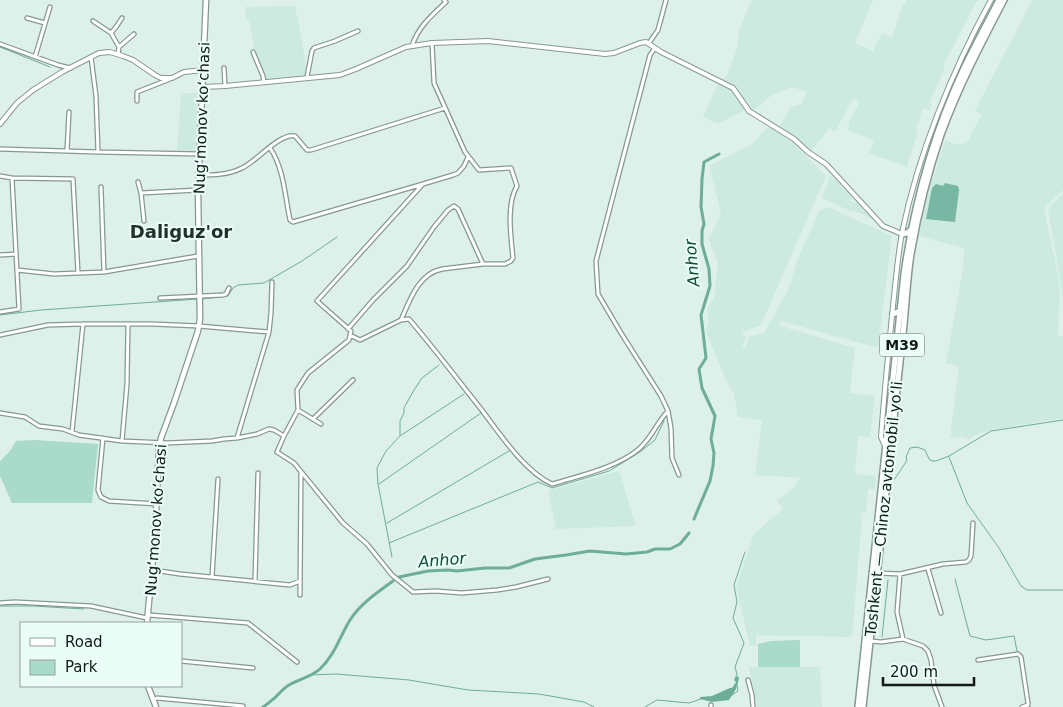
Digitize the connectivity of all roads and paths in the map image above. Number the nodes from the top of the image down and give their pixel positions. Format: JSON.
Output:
{"nodes":[{"id":1,"x":206,"y":0,"type":"edge"},
{"id":2,"x":444,"y":0,"type":"edge"},
{"id":3,"x":666,"y":0,"type":"edge"},
{"id":4,"x":991,"y":0,"type":"edge"},
{"id":5,"x":999,"y":0,"type":"edge"},
{"id":6,"x":1004,"y":0,"type":"edge"},
{"id":7,"x":50,"y":7,"type":"dead end"},
{"id":8,"x":27,"y":18,"type":"dead end"},
{"id":9,"x":122,"y":18,"type":"dead end"},
{"id":10,"x":93,"y":21,"type":"dead end"},
{"id":11,"x":45,"y":23,"type":"junction"},
{"id":12,"x":358,"y":30,"type":"dead end"},
{"id":13,"x":111,"y":33,"type":"junction"},
{"id":14,"x":134,"y":34,"type":"dead end"},
{"id":15,"x":432,"y":43,"type":"junction"},
{"id":16,"x":649,"y":43,"type":"junction"},
{"id":17,"x":0,"y":44,"type":"edge"},
{"id":18,"x":412,"y":46,"type":"junction"},
{"id":19,"x":119,"y":47,"type":"junction"},
{"id":20,"x":655,"y":48,"type":"junction"},
{"id":21,"x":253,"y":52,"type":"dead end"},
{"id":22,"x":118,"y":54,"type":"junction"},
{"id":23,"x":35,"y":57,"type":"junction"},
{"id":24,"x":92,"y":57,"type":"junction"},
{"id":25,"x":58,"y":65,"type":"junction"},
{"id":26,"x":71,"y":68,"type":"junction"},
{"id":27,"x":224,"y":68,"type":"dead end"},
{"id":28,"x":204,"y":70,"type":"junction"},
{"id":29,"x":62,"y":72,"type":"junction"},
{"id":30,"x":307,"y":77,"type":"junction"},
{"id":31,"x":172,"y":78,"type":"junction"},
{"id":32,"x":264,"y":82,"type":"junction"},
{"id":33,"x":225,"y":86,"type":"junction"},
{"id":34,"x":203,"y":87,"type":"junction"},
{"id":35,"x":137,"y":101,"type":"dead end"},
{"id":36,"x":446,"y":108,"type":"junction"},
{"id":37,"x":69,"y":112,"type":"dead end"},
{"id":38,"x":0,"y":124,"type":"edge"},
{"id":39,"x":270,"y":148,"type":"junction"},
{"id":40,"x":0,"y":149,"type":"edge"},
{"id":41,"x":67,"y":151,"type":"junction"},
{"id":42,"x":98,"y":152,"type":"junction"},
{"id":43,"x":200,"y":154,"type":"junction"},
{"id":44,"x":468,"y":157,"type":"junction"},
{"id":45,"x":199,"y":175,"type":"junction"},
{"id":46,"x":0,"y":176,"type":"edge"},
{"id":47,"x":12,"y":178,"type":"junction"},
{"id":48,"x":138,"y":182,"type":"dead end"},
{"id":49,"x":423,"y":184,"type":"junction"},
{"id":50,"x":101,"y":187,"type":"dead end"},
{"id":51,"x":198,"y":190,"type":"junction"},
{"id":52,"x":141,"y":193,"type":"junction"},
{"id":53,"x":144,"y":222,"type":"dead end"},
{"id":54,"x":911,"y":230,"type":"junction"},
{"id":55,"x":902,"y":234,"type":"junction"},
{"id":56,"x":16,"y":254,"type":"junction"},
{"id":57,"x":0,"y":255,"type":"edge"},
{"id":58,"x":198,"y":256,"type":"junction"},
{"id":59,"x":483,"y":264,"type":"junction"},
{"id":60,"x":17,"y":270,"type":"junction"},
{"id":61,"x":104,"y":272,"type":"junction"},
{"id":62,"x":78,"y":273,"type":"junction"},
{"id":63,"x":272,"y":282,"type":"dead end"},
{"id":64,"x":229,"y":288,"type":"dead end"},
{"id":65,"x":199,"y":296,"type":"junction"},
{"id":66,"x":160,"y":298,"type":"dead end"},
{"id":67,"x":900,"y":311,"type":"junction"},
{"id":68,"x":0,"y":312,"type":"edge"},
{"id":69,"x":892,"y":314,"type":"junction"},
{"id":70,"x":401,"y":320,"type":"junction"},
{"id":71,"x":83,"y":324,"type":"junction"},
{"id":72,"x":128,"y":324,"type":"junction"},
{"id":73,"x":199,"y":326,"type":"junction"},
{"id":74,"x":348,"y":329,"type":"junction"},
{"id":75,"x":270,"y":332,"type":"junction"},
{"id":76,"x":0,"y":335,"type":"edge"},
{"id":77,"x":350,"y":335,"type":"junction"},
{"id":78,"x":893,"y":370,"type":"junction"},
{"id":79,"x":353,"y":380,"type":"dead end"},
{"id":80,"x":298,"y":410,"type":"junction"},
{"id":81,"x":668,"y":411,"type":"junction"},
{"id":82,"x":0,"y":412,"type":"edge"},
{"id":83,"x":313,"y":419,"type":"junction"},
{"id":84,"x":321,"y":424,"type":"dead end"},
{"id":85,"x":72,"y":432,"type":"junction"},
{"id":86,"x":284,"y":436,"type":"junction"},
{"id":87,"x":103,"y":438,"type":"junction"},
{"id":88,"x":237,"y":438,"type":"junction"},
{"id":89,"x":122,"y":441,"type":"junction"},
{"id":90,"x":160,"y":443,"type":"junction"},
{"id":91,"x":301,"y":471,"type":"junction"},
{"id":92,"x":258,"y":472,"type":"dead end"},
{"id":93,"x":679,"y":475,"type":"dead end"},
{"id":94,"x":218,"y":479,"type":"dead end"},
{"id":95,"x":157,"y":504,"type":"junction"},
{"id":96,"x":973,"y":523,"type":"dead end"},
{"id":97,"x":928,"y":569,"type":"junction"},
{"id":98,"x":153,"y":570,"type":"junction"},
{"id":99,"x":877,"y":573,"type":"junction"},
{"id":100,"x":900,"y":574,"type":"junction"},
{"id":101,"x":212,"y":578,"type":"junction"},
{"id":102,"x":548,"y":578,"type":"dead end"},
{"id":103,"x":254,"y":581,"type":"junction"},
{"id":104,"x":300,"y":581,"type":"junction"},
{"id":105,"x":300,"y":594,"type":"dead end"},
{"id":106,"x":0,"y":603,"type":"edge"},
{"id":107,"x":941,"y":613,"type":"dead end"},
{"id":108,"x":148,"y":619,"type":"edge"},
{"id":109,"x":903,"y":639,"type":"junction"},
{"id":110,"x":870,"y":641,"type":"junction"},
{"id":111,"x":978,"y":660,"type":"dead end"},
{"id":112,"x":182,"y":661,"type":"edge"},
{"id":113,"x":297,"y":662,"type":"dead end"},
{"id":114,"x":253,"y":668,"type":"dead end"},
{"id":115,"x":748,"y":680,"type":"dead end"},
{"id":116,"x":148,"y":687,"type":"edge"},
{"id":117,"x":153,"y":700,"type":"junction"},
{"id":118,"x":243,"y":706,"type":"edge"},
{"id":119,"x":156,"y":707,"type":"edge"},
{"id":120,"x":753,"y":707,"type":"edge"},
{"id":121,"x":858,"y":707,"type":"edge"},
{"id":122,"x":862,"y":707,"type":"edge"},
{"id":123,"x":942,"y":707,"type":"edge"},
{"id":124,"x":1022,"y":707,"type":"edge"}],
"edges":[{"from":1,"to":28,"type":"main road","name":"Nugʻmonov koʻchasi"},
{"from":2,"to":18,"type":"street"},
{"from":3,"to":16,"type":"street"},
{"from":4,"to":55,"type":"street","number":"M39"},
{"from":5,"to":54,"type":"highway","name":"Toshkent — Chinoz avtomobil yoʻli","number":"M39"},
{"from":6,"to":78,"type":"highway","name":"Toshkent — Chinoz avtomobil yoʻli","number":"M39"},
{"from":7,"to":11,"type":"street"},
{"from":8,"to":11,"type":"street"},
{"from":9,"to":13,"type":"street"},
{"from":10,"to":13,"type":"street"},
{"from":11,"to":23,"type":"street"},
{"from":12,"to":30,"type":"street"},
{"from":13,"to":19,"type":"street"},
{"from":14,"to":19,"type":"street"},
{"from":15,"to":16,"type":"street"},
{"from":15,"to":18,"type":"street"},
{"from":15,"to":36,"type":"street"},
{"from":16,"to":20,"type":"street"},
{"from":17,"to":23,"type":"street"},
{"from":18,"to":30,"type":"street"},
{"from":19,"to":22,"type":"street"},
{"from":20,"to":55,"type":"street"},
{"from":20,"to":81,"type":"street"},
{"from":21,"to":32,"type":"street"},
{"from":22,"to":24,"type":"street"},
{"from":22,"to":31,"type":"street"},
{"from":23,"to":25,"type":"street"},
{"from":24,"to":26,"type":"street"},
{"from":24,"to":42,"type":"street"},
{"from":25,"to":26,"type":"street"},
{"from":25,"to":29,"type":"street"},
{"from":26,"to":29,"type":"street"},
{"from":27,"to":33,"type":"street"},
{"from":28,"to":31,"type":"street"},
{"from":28,"to":34,"type":"main road","name":"Nugʻmonov koʻchasi"},
{"from":29,"to":38,"type":"street"},
{"from":30,"to":32,"type":"street"},
{"from":31,"to":35,"type":"street"},
{"from":32,"to":33,"type":"street"},
{"from":33,"to":34,"type":"street"},
{"from":34,"to":43,"type":"main road","name":"Nugʻmonov koʻchasi"},
{"from":36,"to":39,"type":"street"},
{"from":36,"to":44,"type":"street"},
{"from":37,"to":41,"type":"street"},
{"from":39,"to":45,"type":"street"},
{"from":39,"to":49,"type":"street"},
{"from":40,"to":41,"type":"street"},
{"from":41,"to":42,"type":"street"},
{"from":42,"to":43,"type":"street"},
{"from":43,"to":45,"type":"main road","name":"Nugʻmonov koʻchasi"},
{"from":44,"to":49,"type":"street"},
{"from":44,"to":59,"type":"street"},
{"from":45,"to":51,"type":"main road","name":"Nugʻmonov koʻchasi"},
{"from":46,"to":47,"type":"street"},
{"from":47,"to":56,"type":"street"},
{"from":47,"to":62,"type":"street"},
{"from":48,"to":52,"type":"street"},
{"from":49,"to":74,"type":"street"},
{"from":50,"to":61,"type":"street"},
{"from":51,"to":52,"type":"street"},
{"from":51,"to":58,"type":"main road","name":"Nugʻmonov koʻchasi"},
{"from":52,"to":53,"type":"street"},
{"from":54,"to":55,"type":"highway"},
{"from":54,"to":67,"type":"highway","name":"Toshkent — Chinoz avtomobil yoʻli","number":"M39"},
{"from":55,"to":69,"type":"street","number":"M39"},
{"from":56,"to":57,"type":"street"},
{"from":56,"to":60,"type":"street"},
{"from":58,"to":61,"type":"street"},
{"from":58,"to":65,"type":"main road","name":"Nugʻmonov koʻchasi"},
{"from":59,"to":70,"type":"street"},
{"from":59,"to":74,"type":"street"},
{"from":60,"to":62,"type":"street"},
{"from":60,"to":68,"type":"street"},
{"from":61,"to":62,"type":"street"},
{"from":63,"to":75,"type":"street"},
{"from":64,"to":65,"type":"street"},
{"from":65,"to":66,"type":"street"},
{"from":65,"to":73,"type":"main road","name":"Nugʻmonov koʻchasi"},
{"from":67,"to":69,"type":"highway"},
{"from":67,"to":78,"type":"highway","name":"Toshkent — Chinoz avtomobil yoʻli","number":"M39"},
{"from":69,"to":78,"type":"street","number":"M39"},
{"from":70,"to":77,"type":"street"},
{"from":70,"to":81,"type":"street"},
{"from":71,"to":72,"type":"street"},
{"from":71,"to":76,"type":"street"},
{"from":71,"to":85,"type":"street"},
{"from":72,"to":73,"type":"street"},
{"from":72,"to":89,"type":"street"},
{"from":73,"to":75,"type":"street"},
{"from":73,"to":90,"type":"main road","name":"Nugʻmonov koʻchasi"},
{"from":74,"to":77,"type":"street"},
{"from":75,"to":88,"type":"street"},
{"from":77,"to":80,"type":"street"},
{"from":78,"to":99,"type":"highway","name":"Toshkent — Chinoz avtomobil yoʻli","number":"M39"},
{"from":78,"to":121,"type":"highway","name":"Toshkent — Chinoz avtomobil yoʻli","number":"M39"},
{"from":79,"to":83,"type":"street"},
{"from":80,"to":83,"type":"street"},
{"from":80,"to":86,"type":"street"},
{"from":81,"to":93,"type":"street"},
{"from":82,"to":85,"type":"street"},
{"from":83,"to":84,"type":"street"},
{"from":85,"to":87,"type":"street"},
{"from":86,"to":88,"type":"street"},
{"from":86,"to":91,"type":"street"},
{"from":87,"to":89,"type":"street"},
{"from":87,"to":95,"type":"street"},
{"from":88,"to":90,"type":"street"},
{"from":89,"to":90,"type":"street"},
{"from":90,"to":95,"type":"main road","name":"Nugʻmonov koʻchasi"},
{"from":91,"to":102,"type":"street"},
{"from":91,"to":104,"type":"street"},
{"from":92,"to":103,"type":"street"},
{"from":94,"to":101,"type":"street"},
{"from":95,"to":98,"type":"main road","name":"Nugʻmonov koʻchasi"},
{"from":96,"to":97,"type":"street"},
{"from":97,"to":100,"type":"street"},
{"from":97,"to":107,"type":"street"},
{"from":98,"to":101,"type":"street"},
{"from":98,"to":108,"type":"main road","name":"Nugʻmonov koʻchasi"},
{"from":99,"to":100,"type":"street"},
{"from":99,"to":110,"type":"highway","name":"Toshkent — Chinoz avtomobil yoʻli","number":"M39"},
{"from":100,"to":109,"type":"street"},
{"from":101,"to":103,"type":"street"},
{"from":103,"to":104,"type":"street"},
{"from":104,"to":105,"type":"street"},
{"from":106,"to":108,"type":"street"},
{"from":108,"to":113,"type":"street"},
{"from":109,"to":110,"type":"street"},
{"from":109,"to":123,"type":"street"},
{"from":110,"to":122,"type":"highway","name":"Toshkent — Chinoz avtomobil yoʻli","number":"M39"},
{"from":111,"to":124,"type":"street"},
{"from":112,"to":114,"type":"street"},
{"from":115,"to":120,"type":"street"},
{"from":116,"to":117,"type":"main road"},
{"from":117,"to":118,"type":"street"},
{"from":117,"to":119,"type":"main road"}]}
